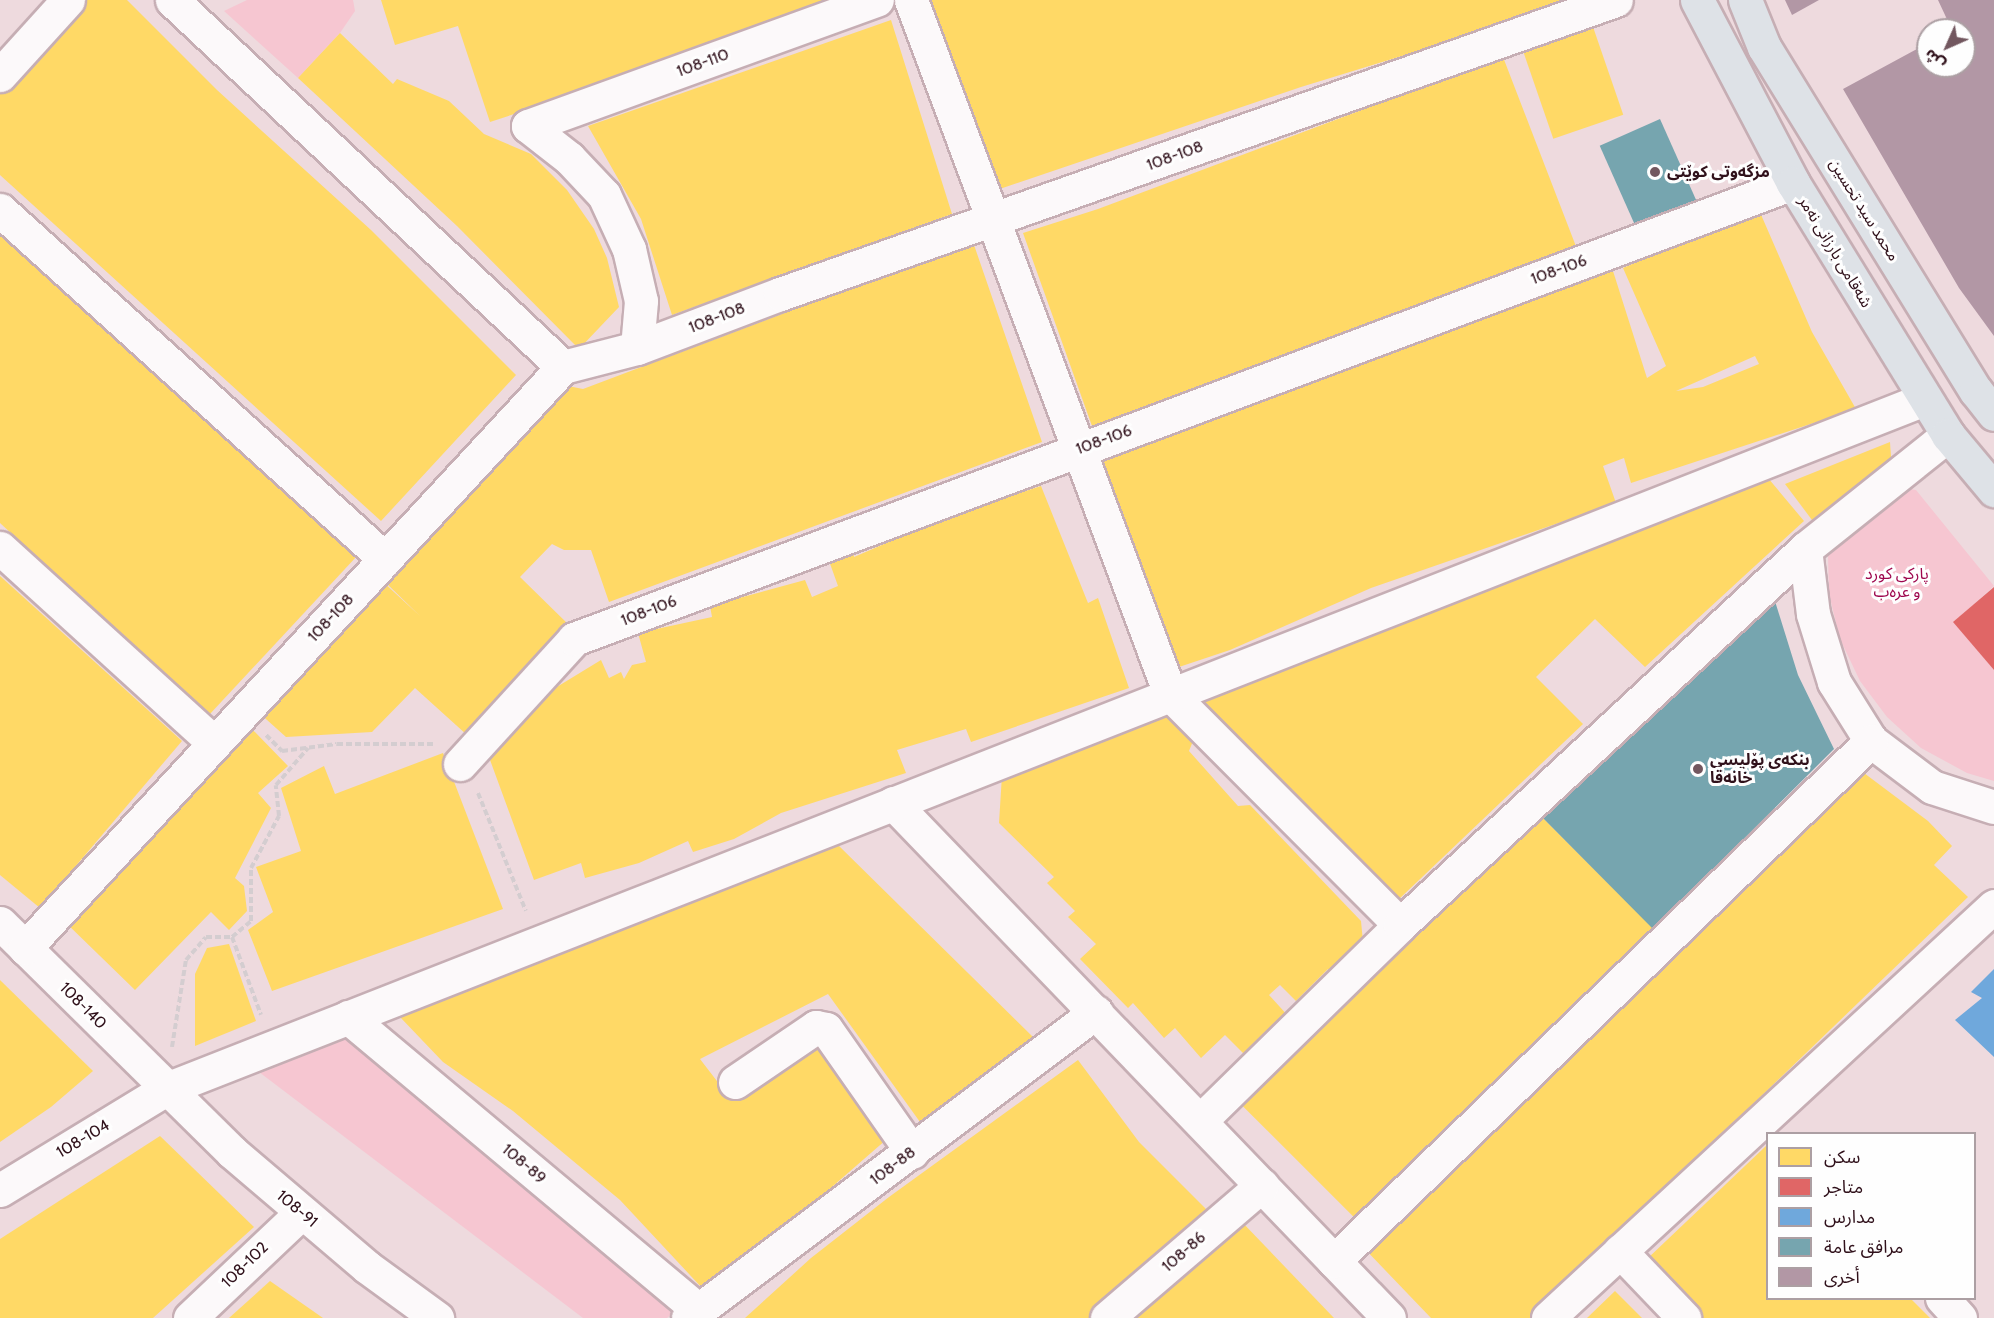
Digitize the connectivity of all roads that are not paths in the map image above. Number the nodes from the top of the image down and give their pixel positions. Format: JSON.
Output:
{"nodes":[{"id":1,"x":68,"y":0,"type":"edge"},
{"id":2,"x":877,"y":0,"type":"edge"},
{"id":3,"x":911,"y":0,"type":"edge"},
{"id":4,"x":1616,"y":0,"type":"edge"},
{"id":5,"x":1697,"y":0,"type":"edge"},
{"id":6,"x":1744,"y":0,"type":"edge"},
{"id":7,"x":177,"y":1,"type":"edge"},
{"id":8,"x":0,"y":75,"type":"edge"},
{"id":9,"x":1793,"y":183,"type":"junction"},
{"id":10,"x":0,"y":210,"type":"edge"},
{"id":11,"x":994,"y":220,"type":"junction"},
{"id":12,"x":637,"y":348,"type":"junction"},
{"id":13,"x":563,"y":367,"type":"junction"},
{"id":14,"x":1988,"y":396,"type":"edge"},
{"id":15,"x":1925,"y":399,"type":"junction"},
{"id":16,"x":1948,"y":435,"type":"junction"},
{"id":17,"x":1079,"y":449,"type":"junction"},
{"id":18,"x":1994,"y":490,"type":"edge"},
{"id":19,"x":0,"y":548,"type":"edge"},
{"id":20,"x":1805,"y":549,"type":"junction"},
{"id":21,"x":385,"y":559,"type":"junction"},
{"id":22,"x":1170,"y":693,"type":"junction"},
{"id":23,"x":1871,"y":741,"type":"junction"},
{"id":24,"x":214,"y":744,"type":"junction"},
{"id":25,"x":460,"y":764,"type":"road end"},
{"id":26,"x":893,"y":803,"type":"junction"},
{"id":27,"x":1994,"y":807,"type":"edge"},
{"id":28,"x":1994,"y":906,"type":"edge"},
{"id":29,"x":0,"y":923,"type":"edge"},
{"id":30,"x":1400,"y":925,"type":"junction"},
{"id":31,"x":25,"y":948,"type":"junction"},
{"id":32,"x":1096,"y":1012,"type":"junction"},
{"id":33,"x":348,"y":1017,"type":"junction"},
{"id":34,"x":735,"y":1082,"type":"dead end"},
{"id":35,"x":166,"y":1089,"type":"junction"},
{"id":36,"x":1200,"y":1121,"type":"junction"},
{"id":37,"x":1778,"y":1124,"type":"edge"},
{"id":38,"x":1766,"y":1134,"type":"edge"},
{"id":39,"x":912,"y":1152,"type":"junction"},
{"id":40,"x":1262,"y":1185,"type":"junction"},
{"id":41,"x":0,"y":1190,"type":"edge"},
{"id":42,"x":301,"y":1213,"type":"junction"},
{"id":43,"x":1620,"y":1251,"type":"junction"},
{"id":44,"x":1334,"y":1261,"type":"junction"},
{"id":45,"x":1943,"y":1300,"type":"edge"},
{"id":46,"x":694,"y":1314,"type":"edge"},
{"id":47,"x":190,"y":1318,"type":"edge"},
{"id":48,"x":437,"y":1318,"type":"edge"},
{"id":49,"x":1107,"y":1318,"type":"edge"},
{"id":50,"x":1389,"y":1318,"type":"edge"},
{"id":51,"x":1548,"y":1318,"type":"edge"},
{"id":52,"x":1684,"y":1318,"type":"edge"},
{"id":53,"x":1960,"y":1318,"type":"edge"}],
"edges":[{"from":1,"to":8,"type":"street"},
{"from":2,"to":12,"type":"street","name":"108-110"},
{"from":3,"to":11,"type":"street"},
{"from":4,"to":11,"type":"street","name":"108-108"},
{"from":5,"to":9,"type":"main road","name":"شەقامی بارزانی نەمر"},
{"from":6,"to":14,"type":"main road","name":"محمد سید تحسین"},
{"from":7,"to":13,"type":"street"},
{"from":9,"to":15,"type":"main road","name":"شەقامی بارزانی نەمر"},
{"from":9,"to":17,"type":"street","name":"108-106"},
{"from":10,"to":21,"type":"street"},
{"from":11,"to":12,"type":"street","name":"108-108"},
{"from":11,"to":17,"type":"street"},
{"from":12,"to":13,"type":"street","name":"108-108"},
{"from":13,"to":21,"type":"street","name":"108-108"},
{"from":15,"to":16,"type":"main road","name":"شەقامی بارزانی نەمر"},
{"from":15,"to":22,"type":"street","name":"108-104"},
{"from":16,"to":18,"type":"main road","name":"شەقامی بارزانی نەمر"},
{"from":16,"to":20,"type":"street"},
{"from":17,"to":22,"type":"street"},
{"from":17,"to":25,"type":"street","name":"108-106"},
{"from":19,"to":24,"type":"street"},
{"from":20,"to":23,"type":"street"},
{"from":20,"to":30,"type":"street"},
{"from":21,"to":24,"type":"street","name":"108-108"},
{"from":22,"to":26,"type":"street","name":"108-104"},
{"from":22,"to":30,"type":"street"},
{"from":23,"to":27,"type":"street"},
{"from":23,"to":44,"type":"street"},
{"from":24,"to":31,"type":"street","name":"108-108"},
{"from":26,"to":32,"type":"street"},
{"from":26,"to":33,"type":"street","name":"108-104"},
{"from":28,"to":37,"type":"street"},
{"from":29,"to":31,"type":"street","name":"108-140"},
{"from":30,"to":36,"type":"street"},
{"from":31,"to":35,"type":"street","name":"108-140"},
{"from":32,"to":36,"type":"street"},
{"from":32,"to":39,"type":"street","name":"108-88"},
{"from":33,"to":35,"type":"street","name":"108-104"},
{"from":33,"to":46,"type":"street","name":"108-89"},
{"from":34,"to":39,"type":"street"},
{"from":35,"to":41,"type":"street","name":"108-104"},
{"from":35,"to":42,"type":"street","name":"108-91"},
{"from":36,"to":40,"type":"street"},
{"from":38,"to":43,"type":"street"},
{"from":39,"to":46,"type":"street","name":"108-88"},
{"from":40,"to":44,"type":"street"},
{"from":40,"to":49,"type":"street","name":"108-86"},
{"from":42,"to":47,"type":"street","name":"108-102"},
{"from":42,"to":48,"type":"street","name":"108-91"},
{"from":43,"to":51,"type":"street"},
{"from":43,"to":52,"type":"street"},
{"from":44,"to":50,"type":"street"},
{"from":45,"to":53,"type":"street"}]}
